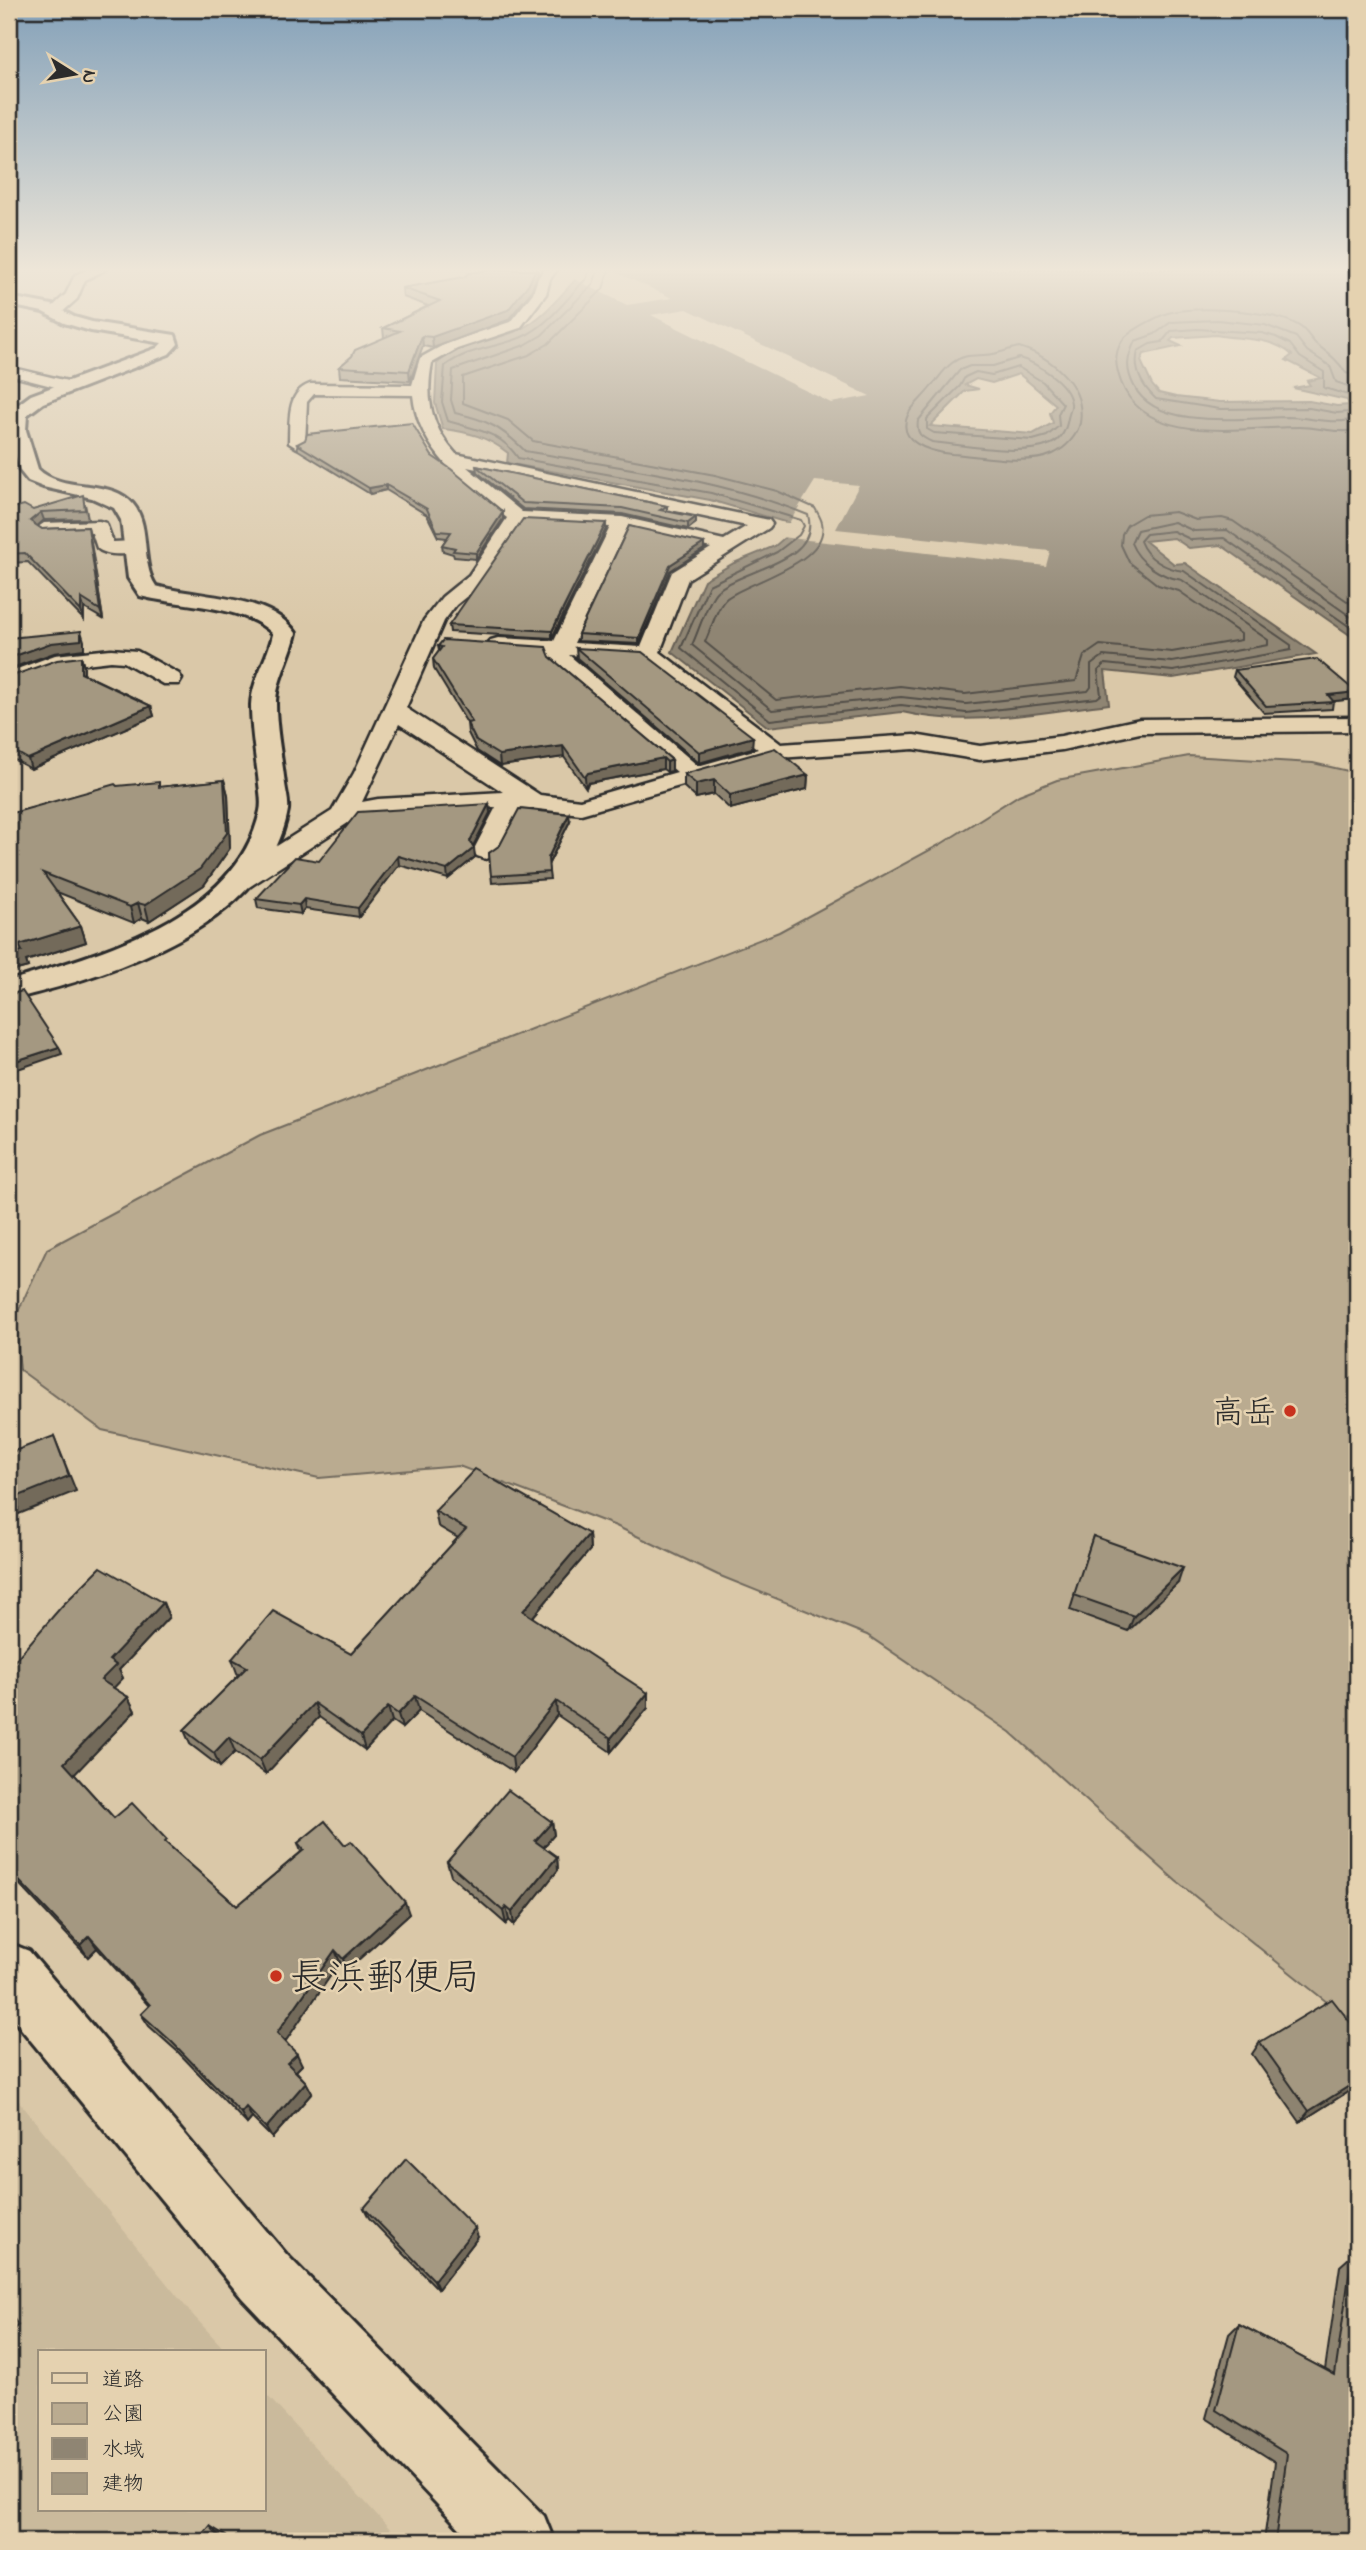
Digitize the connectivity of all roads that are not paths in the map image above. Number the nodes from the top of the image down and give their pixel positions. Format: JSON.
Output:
{"nodes":[{"id":1,"x":63,"y":389,"type":"edge"},
{"id":2,"x":310,"y":389,"type":"joint"},
{"id":3,"x":420,"y":390,"type":"joint"},
{"id":4,"x":13,"y":413,"type":"edge"},
{"id":5,"x":297,"y":443,"type":"edge"},
{"id":6,"x":449,"y":458,"type":"junction"},
{"id":7,"x":476,"y":486,"type":"junction"},
{"id":8,"x":595,"y":488,"type":"junction"},
{"id":9,"x":573,"y":501,"type":"junction"},
{"id":10,"x":517,"y":517,"type":"junction"},
{"id":11,"x":548,"y":518,"type":"junction"},
{"id":12,"x":622,"y":522,"type":"junction"},
{"id":13,"x":44,"y":529,"type":"edge"},
{"id":14,"x":727,"y":546,"type":"junction"},
{"id":15,"x":135,"y":547,"type":"junction"},
{"id":16,"x":481,"y":643,"type":"edge"},
{"id":17,"x":559,"y":648,"type":"junction"},
{"id":18,"x":649,"y":654,"type":"junction"},
{"id":19,"x":171,"y":679,"type":"dead end"},
{"id":20,"x":9,"y":680,"type":"edge"},
{"id":21,"x":394,"y":710,"type":"junction"},
{"id":22,"x":1357,"y":724,"type":"edge"},
{"id":23,"x":776,"y":751,"type":"junction"},
{"id":24,"x":692,"y":773,"type":"junction"},
{"id":25,"x":523,"y":800,"type":"junction"},
{"id":26,"x":342,"y":816,"type":"junction"},
{"id":27,"x":486,"y":851,"type":"dead end"},
{"id":28,"x":240,"y":881,"type":"junction"},
{"id":29,"x":9,"y":991,"type":"edge"},
{"id":30,"x":9,"y":1971,"type":"edge"},
{"id":31,"x":519,"y":2541,"type":"edge"}],
"edges":[{"from":1,"to":4,"type":"street"},
{"from":2,"to":3,"type":"street"},
{"from":2,"to":5,"type":"street"},
{"from":3,"to":6,"type":"street"},
{"from":4,"to":15,"type":"street"},
{"from":6,"to":7,"type":"street"},
{"from":6,"to":8,"type":"street"},
{"from":7,"to":9,"type":"street"},
{"from":7,"to":10,"type":"street"},
{"from":8,"to":9,"type":"street"},
{"from":8,"to":14,"type":"street"},
{"from":9,"to":11,"type":"street"},
{"from":10,"to":11,"type":"street"},
{"from":10,"to":21,"type":"street"},
{"from":11,"to":12,"type":"street"},
{"from":12,"to":14,"type":"street"},
{"from":12,"to":17,"type":"street"},
{"from":13,"to":15,"type":"street"},
{"from":14,"to":18,"type":"street"},
{"from":15,"to":28,"type":"street"},
{"from":16,"to":17,"type":"street"},
{"from":17,"to":18,"type":"street"},
{"from":17,"to":24,"type":"street"},
{"from":18,"to":23,"type":"street"},
{"from":19,"to":20,"type":"street"},
{"from":21,"to":25,"type":"street"},
{"from":21,"to":26,"type":"street"},
{"from":22,"to":23,"type":"street"},
{"from":23,"to":24,"type":"street"},
{"from":24,"to":25,"type":"street"},
{"from":25,"to":26,"type":"street"},
{"from":25,"to":27,"type":"street"},
{"from":26,"to":28,"type":"street"},
{"from":28,"to":29,"type":"street"},
{"from":30,"to":31,"type":"street"}]}
